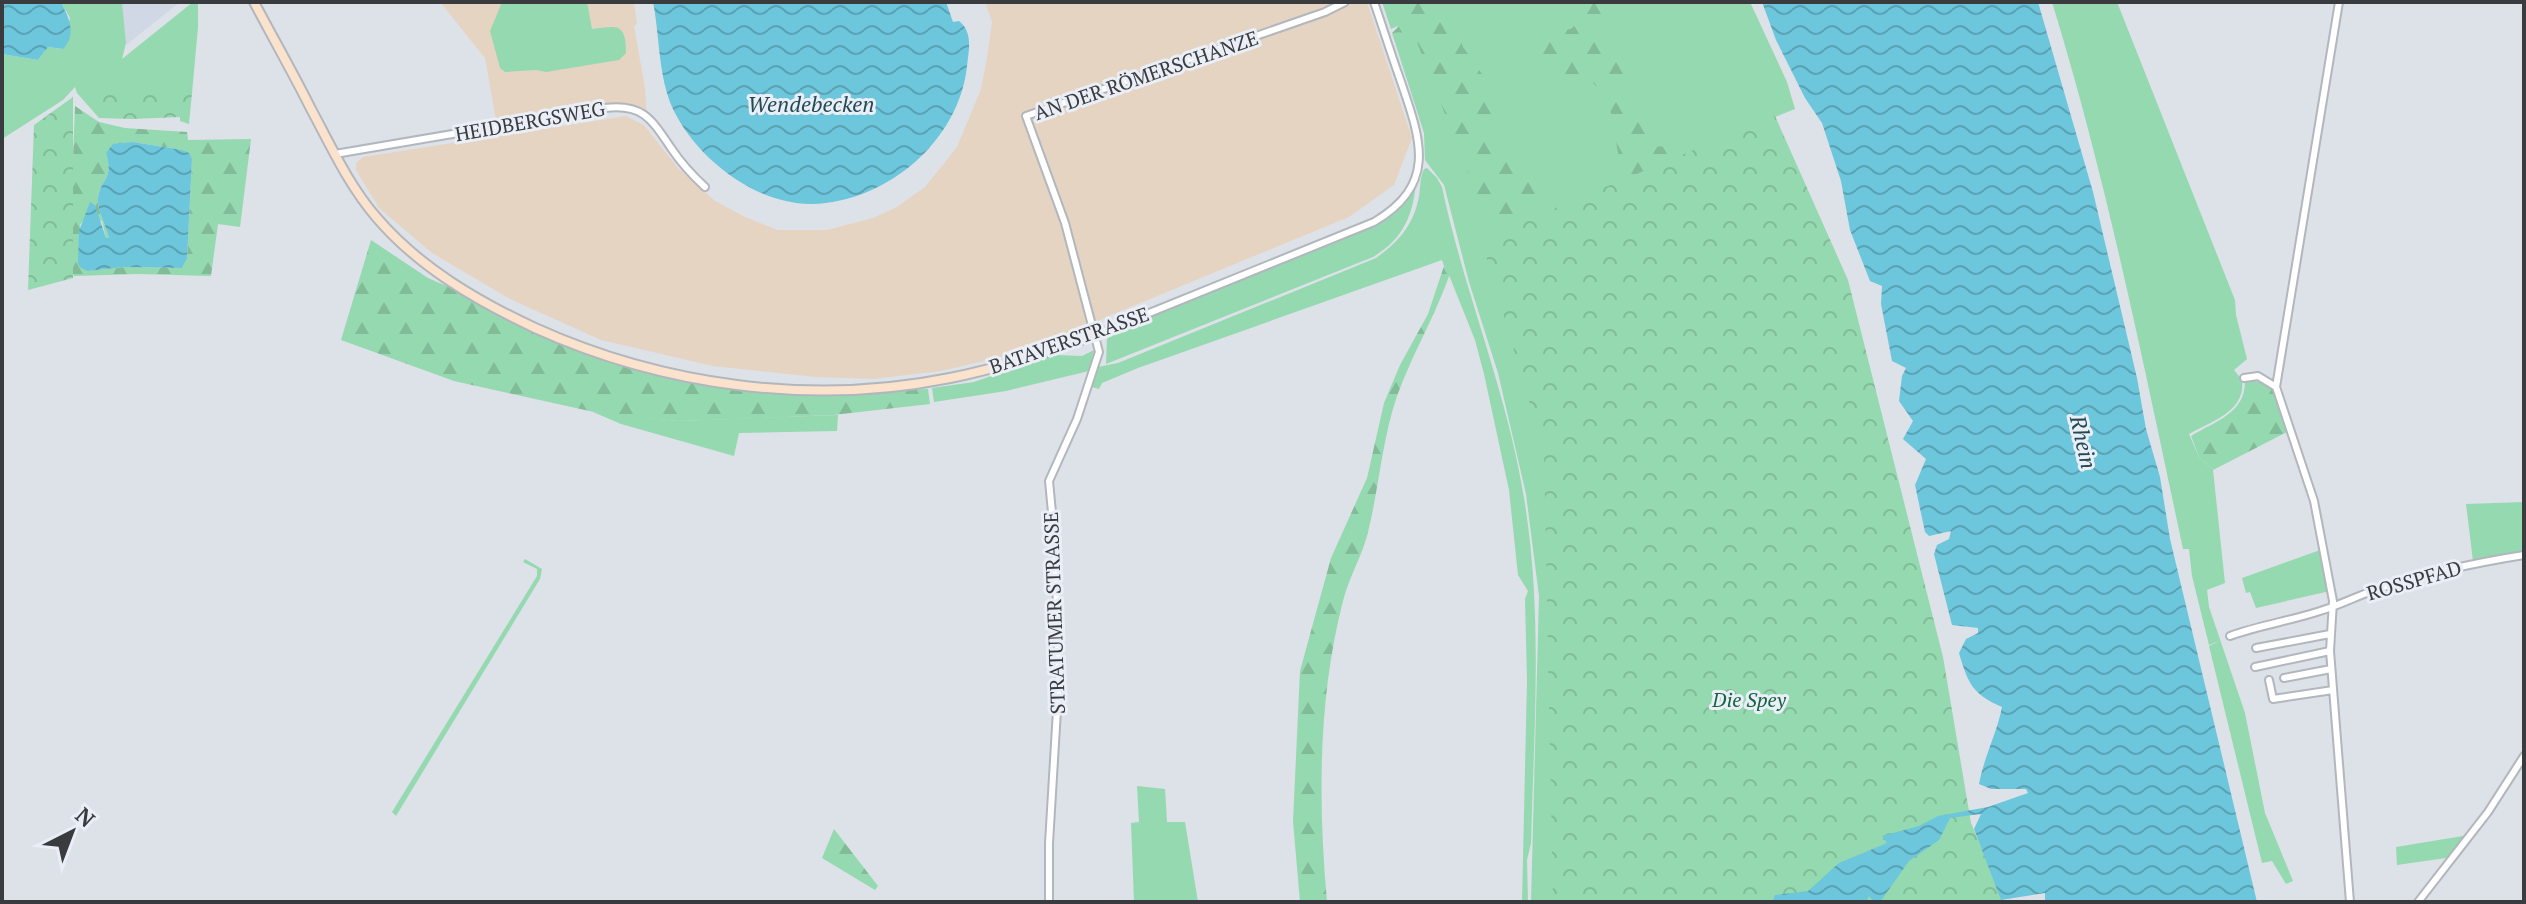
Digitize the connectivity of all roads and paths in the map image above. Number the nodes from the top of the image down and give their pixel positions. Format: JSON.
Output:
{"nodes":[{"id":1,"x":254,"y":2,"type":"edge"},
{"id":2,"x":1345,"y":2,"type":"edge"},
{"id":3,"x":1374,"y":2,"type":"edge"},
{"id":4,"x":2339,"y":2,"type":"edge"},
{"id":5,"x":337,"y":158,"type":"junction"},
{"id":6,"x":705,"y":187,"type":"dead end"},
{"id":7,"x":1095,"y":335,"type":"junction"},
{"id":8,"x":2244,"y":378,"type":"dead end"},
{"id":9,"x":2276,"y":387,"type":"junction"},
{"id":10,"x":2524,"y":555,"type":"edge"},
{"id":11,"x":2334,"y":606,"type":"junction"},
{"id":12,"x":2330,"y":634,"type":"junction"},
{"id":13,"x":2230,"y":636,"type":"dead end"},
{"id":14,"x":2256,"y":648,"type":"dead end"},
{"id":15,"x":2330,"y":651,"type":"junction"},
{"id":16,"x":2255,"y":667,"type":"dead end"},
{"id":17,"x":2331,"y":669,"type":"junction"},
{"id":18,"x":2284,"y":678,"type":"dead end"},
{"id":19,"x":2269,"y":680,"type":"dead end"},
{"id":20,"x":2333,"y":690,"type":"junction"},
{"id":21,"x":2524,"y":756,"type":"edge"},
{"id":22,"x":1049,"y":902,"type":"edge"},
{"id":23,"x":2350,"y":902,"type":"edge"},
{"id":24,"x":2418,"y":902,"type":"edge"}],
"edges":[{"from":1,"to":5,"type":"street"},
{"from":2,"to":7,"type":"street","name":"AN DER RÖMERSCHANZE"},
{"from":3,"to":7,"type":"street","name":"BATAVERSTRASSE"},
{"from":4,"to":9,"type":"street"},
{"from":5,"to":6,"type":"street","name":"HEIDBERGSWEG"},
{"from":5,"to":7,"type":"street","name":"BATAVERSTRASSE"},
{"from":7,"to":22,"type":"street","name":"STRATUMER STRASSE"},
{"from":8,"to":9,"type":"street"},
{"from":9,"to":11,"type":"street"},
{"from":10,"to":11,"type":"street","name":"ROSSPFAD"},
{"from":11,"to":12,"type":"street"},
{"from":11,"to":13,"type":"street","name":"ROSSPFAD"},
{"from":12,"to":14,"type":"street"},
{"from":12,"to":15,"type":"street"},
{"from":15,"to":16,"type":"street"},
{"from":15,"to":17,"type":"street"},
{"from":17,"to":18,"type":"street"},
{"from":17,"to":20,"type":"street"},
{"from":19,"to":20,"type":"street"},
{"from":20,"to":23,"type":"street"},
{"from":21,"to":24,"type":"street"}]}
